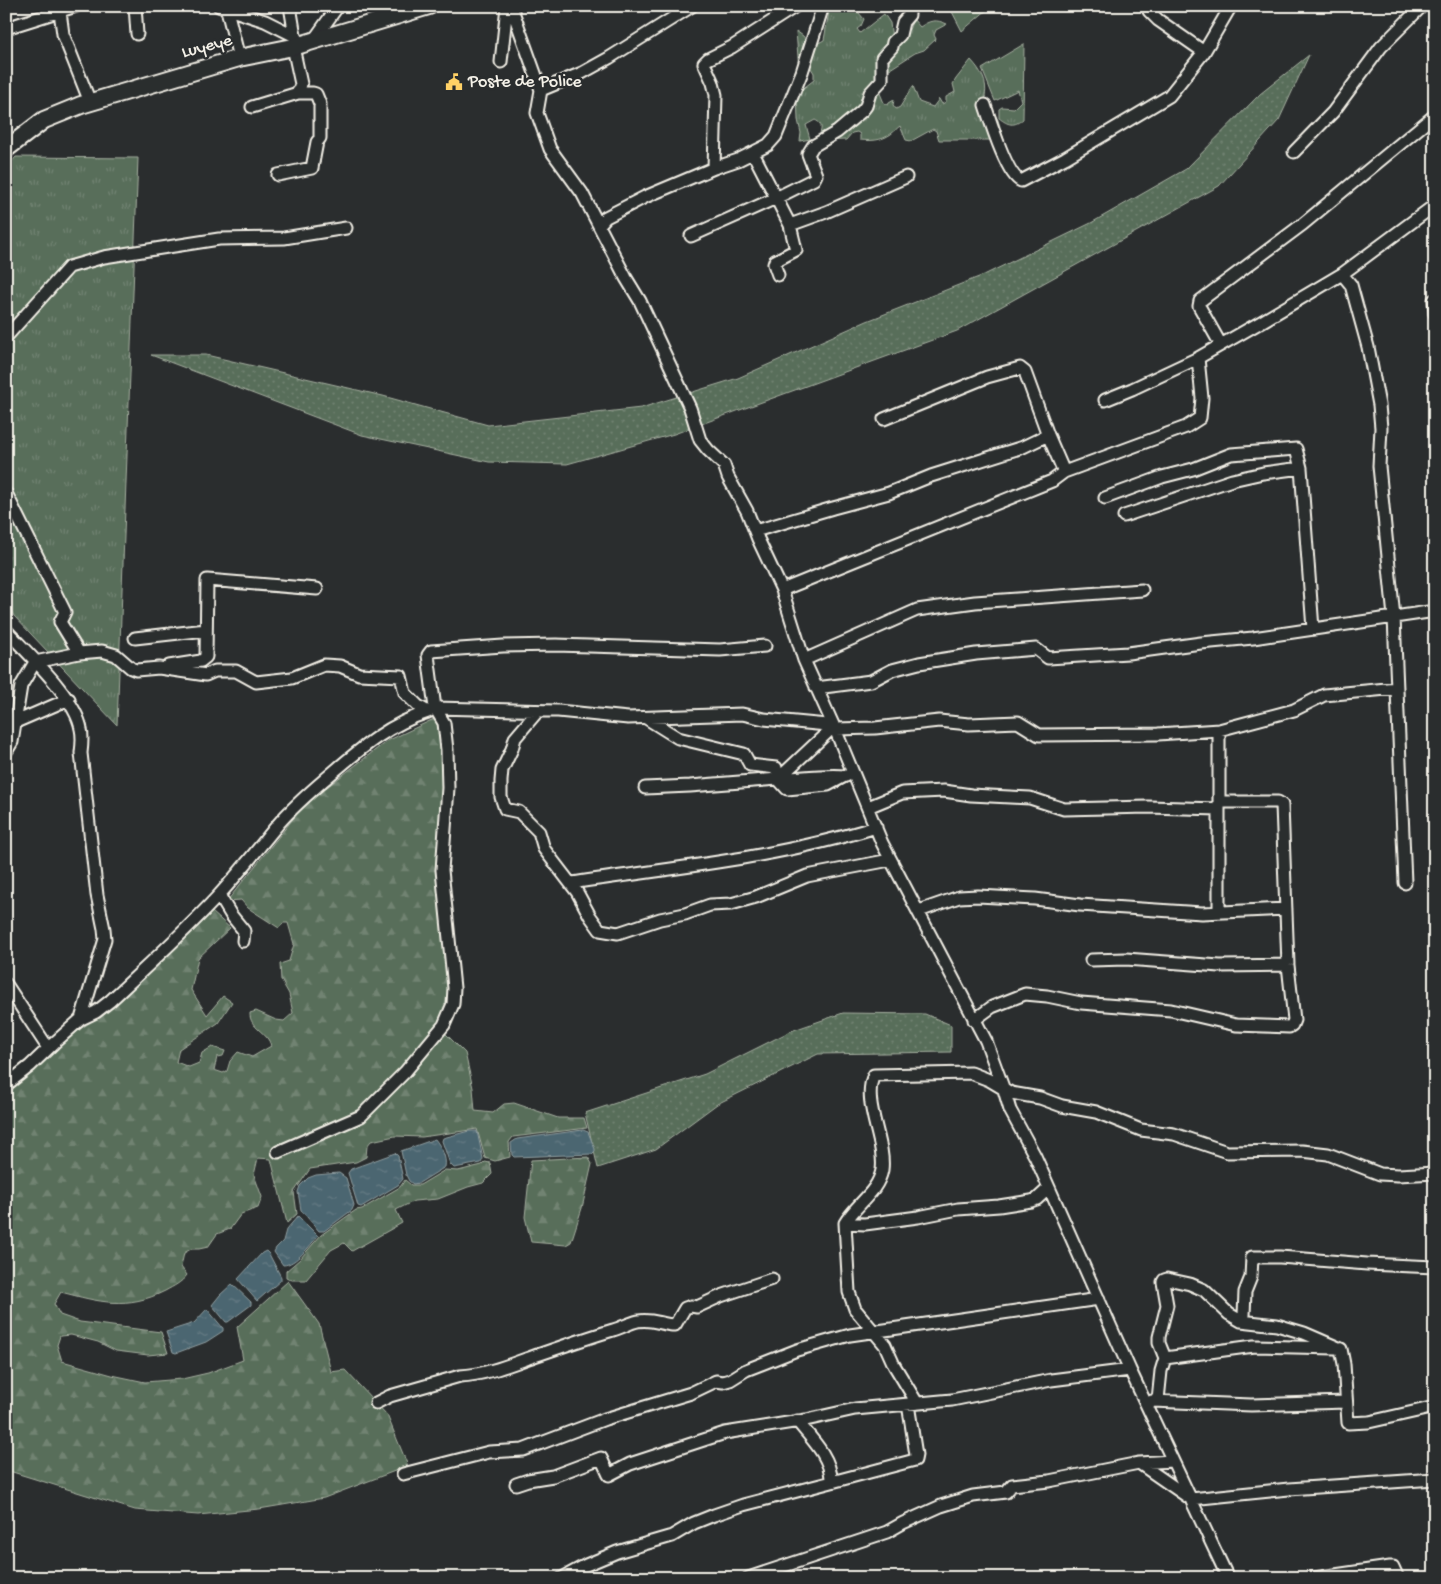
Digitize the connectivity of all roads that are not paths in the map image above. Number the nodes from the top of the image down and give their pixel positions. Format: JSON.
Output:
{"nodes":[{"id":1,"x":76,"y":6,"type":"edge"},
{"id":2,"x":135,"y":6,"type":"edge"},
{"id":3,"x":290,"y":6,"type":"edge"},
{"id":4,"x":338,"y":6,"type":"edge"},
{"id":5,"x":429,"y":6,"type":"edge"},
{"id":6,"x":507,"y":6,"type":"edge"},
{"id":7,"x":511,"y":6,"type":"edge"},
{"id":8,"x":692,"y":6,"type":"edge"},
{"id":9,"x":796,"y":6,"type":"edge"},
{"id":10,"x":824,"y":6,"type":"edge"},
{"id":11,"x":910,"y":6,"type":"edge"},
{"id":12,"x":1150,"y":6,"type":"edge"},
{"id":13,"x":1231,"y":6,"type":"edge"},
{"id":14,"x":1422,"y":6,"type":"edge"},
{"id":15,"x":223,"y":7,"type":"edge"},
{"id":16,"x":58,"y":9,"type":"edge"},
{"id":17,"x":6,"y":28,"type":"edge"},
{"id":18,"x":136,"y":34,"type":"dead end"},
{"id":19,"x":301,"y":42,"type":"junction"},
{"id":20,"x":1204,"y":52,"type":"junction"},
{"id":21,"x":239,"y":58,"type":"junction"},
{"id":22,"x":501,"y":62,"type":"dead end"},
{"id":23,"x":541,"y":90,"type":"junction"},
{"id":24,"x":298,"y":93,"type":"junction"},
{"id":25,"x":90,"y":102,"type":"junction"},
{"id":26,"x":985,"y":105,"type":"dead end"},
{"id":27,"x":252,"y":107,"type":"dead end"},
{"id":28,"x":1435,"y":115,"type":"edge"},
{"id":29,"x":6,"y":149,"type":"edge"},
{"id":30,"x":1294,"y":152,"type":"dead end"},
{"id":31,"x":753,"y":153,"type":"junction"},
{"id":32,"x":714,"y":168,"type":"junction"},
{"id":33,"x":278,"y":175,"type":"dead end"},
{"id":34,"x":906,"y":177,"type":"dead end"},
{"id":35,"x":776,"y":198,"type":"junction"},
{"id":36,"x":1435,"y":205,"type":"edge"},
{"id":37,"x":599,"y":225,"type":"junction"},
{"id":38,"x":790,"y":225,"type":"junction"},
{"id":39,"x":346,"y":228,"type":"dead end"},
{"id":40,"x":691,"y":236,"type":"dead end"},
{"id":41,"x":1342,"y":274,"type":"junction"},
{"id":42,"x":778,"y":275,"type":"dead end"},
{"id":43,"x":1434,"y":300,"type":"edge"},
{"id":44,"x":1435,"y":314,"type":"edge"},
{"id":45,"x":6,"y":337,"type":"edge"},
{"id":46,"x":1221,"y":345,"type":"junction"},
{"id":47,"x":1198,"y":358,"type":"junction"},
{"id":48,"x":1105,"y":400,"type":"dead end"},
{"id":49,"x":884,"y":419,"type":"dead end"},
{"id":50,"x":1048,"y":435,"type":"junction"},
{"id":51,"x":1301,"y":468,"type":"junction"},
{"id":52,"x":1064,"y":472,"type":"junction"},
{"id":53,"x":6,"y":493,"type":"edge"},
{"id":54,"x":1105,"y":498,"type":"dead end"},
{"id":55,"x":1124,"y":516,"type":"dead end"},
{"id":56,"x":755,"y":531,"type":"junction"},
{"id":57,"x":317,"y":589,"type":"dead end"},
{"id":58,"x":782,"y":590,"type":"junction"},
{"id":59,"x":1142,"y":590,"type":"dead end"},
{"id":60,"x":1435,"y":611,"type":"edge"},
{"id":61,"x":1394,"y":617,"type":"junction"},
{"id":62,"x":1313,"y":629,"type":"junction"},
{"id":63,"x":6,"y":630,"type":"edge"},
{"id":64,"x":206,"y":630,"type":"junction"},
{"id":65,"x":135,"y":638,"type":"dead end"},
{"id":66,"x":765,"y":646,"type":"dead end"},
{"id":67,"x":79,"y":653,"type":"junction"},
{"id":68,"x":804,"y":660,"type":"junction"},
{"id":69,"x":35,"y":662,"type":"junction"},
{"id":70,"x":160,"y":668,"type":"junction"},
{"id":71,"x":816,"y":688,"type":"junction"},
{"id":72,"x":1397,"y":688,"type":"junction"},
{"id":73,"x":69,"y":699,"type":"junction"},
{"id":74,"x":432,"y":710,"type":"junction"},
{"id":75,"x":538,"y":710,"type":"junction"},
{"id":76,"x":646,"y":718,"type":"junction"},
{"id":77,"x":10,"y":724,"type":"edge"},
{"id":78,"x":831,"y":727,"type":"junction"},
{"id":79,"x":1219,"y":730,"type":"junction"},
{"id":80,"x":6,"y":752,"type":"edge"},
{"id":81,"x":851,"y":778,"type":"junction"},
{"id":82,"x":778,"y":779,"type":"junction"},
{"id":83,"x":645,"y":788,"type":"dead end"},
{"id":84,"x":1219,"y":806,"type":"junction"},
{"id":85,"x":868,"y":807,"type":"junction"},
{"id":86,"x":876,"y":827,"type":"junction"},
{"id":87,"x":890,"y":860,"type":"junction"},
{"id":88,"x":1405,"y":883,"type":"dead end"},
{"id":89,"x":571,"y":884,"type":"junction"},
{"id":90,"x":220,"y":895,"type":"junction"},
{"id":91,"x":1286,"y":909,"type":"junction"},
{"id":92,"x":919,"y":911,"type":"junction"},
{"id":93,"x":1219,"y":912,"type":"junction"},
{"id":94,"x":243,"y":941,"type":"dead end"},
{"id":95,"x":1091,"y":960,"type":"dead end"},
{"id":96,"x":1288,"y":965,"type":"junction"},
{"id":97,"x":6,"y":984,"type":"edge"},
{"id":98,"x":81,"y":1020,"type":"junction"},
{"id":99,"x":974,"y":1020,"type":"junction"},
{"id":100,"x":48,"y":1048,"type":"junction"},
{"id":101,"x":6,"y":1085,"type":"edge"},
{"id":102,"x":1004,"y":1090,"type":"junction"},
{"id":103,"x":278,"y":1152,"type":"dead end"},
{"id":104,"x":1435,"y":1174,"type":"edge"},
{"id":105,"x":1049,"y":1188,"type":"junction"},
{"id":106,"x":845,"y":1223,"type":"junction"},
{"id":107,"x":1435,"y":1266,"type":"edge"},
{"id":108,"x":772,"y":1280,"type":"dead end"},
{"id":109,"x":1099,"y":1299,"type":"junction"},
{"id":110,"x":1241,"y":1321,"type":"junction"},
{"id":111,"x":873,"y":1330,"type":"junction"},
{"id":112,"x":1336,"y":1348,"type":"junction"},
{"id":113,"x":1165,"y":1358,"type":"junction"},
{"id":114,"x":1130,"y":1370,"type":"junction"},
{"id":115,"x":1158,"y":1400,"type":"junction"},
{"id":116,"x":1145,"y":1401,"type":"junction"},
{"id":117,"x":1346,"y":1402,"type":"junction"},
{"id":118,"x":376,"y":1403,"type":"dead end"},
{"id":119,"x":912,"y":1404,"type":"junction"},
{"id":120,"x":1435,"y":1407,"type":"edge"},
{"id":121,"x":797,"y":1421,"type":"junction"},
{"id":122,"x":1172,"y":1461,"type":"junction"},
{"id":123,"x":1139,"y":1462,"type":"junction"},
{"id":124,"x":402,"y":1474,"type":"dead end"},
{"id":125,"x":1435,"y":1479,"type":"edge"},
{"id":126,"x":516,"y":1484,"type":"dead end"},
{"id":127,"x":828,"y":1484,"type":"junction"},
{"id":128,"x":1191,"y":1499,"type":"junction"},
{"id":129,"x":562,"y":1578,"type":"edge"},
{"id":130,"x":748,"y":1578,"type":"edge"},
{"id":131,"x":1228,"y":1578,"type":"edge"},
{"id":132,"x":1314,"y":1578,"type":"edge"},
{"id":133,"x":1398,"y":1578,"type":"edge"}],
"edges":[{"from":1,"to":16,"type":"street"},
{"from":2,"to":18,"type":"street"},
{"from":3,"to":19,"type":"street"},
{"from":4,"to":19,"type":"street"},
{"from":5,"to":19,"type":"street","name":"Luyeye"},
{"from":6,"to":22,"type":"street"},
{"from":7,"to":23,"type":"street"},
{"from":8,"to":23,"type":"street"},
{"from":9,"to":32,"type":"street"},
{"from":10,"to":31,"type":"street"},
{"from":11,"to":35,"type":"street"},
{"from":12,"to":20,"type":"street"},
{"from":13,"to":20,"type":"street"},
{"from":14,"to":30,"type":"street"},
{"from":15,"to":19,"type":"street"},
{"from":15,"to":21,"type":"street"},
{"from":16,"to":17,"type":"street"},
{"from":16,"to":25,"type":"street"},
{"from":19,"to":21,"type":"street","name":"Luyeye"},
{"from":19,"to":24,"type":"street"},
{"from":20,"to":26,"type":"street"},
{"from":21,"to":25,"type":"street","name":"Luyeye"},
{"from":23,"to":37,"type":"street"},
{"from":24,"to":27,"type":"street"},
{"from":24,"to":33,"type":"street"},
{"from":25,"to":29,"type":"street","name":"Luyeye"},
{"from":28,"to":46,"type":"street"},
{"from":31,"to":32,"type":"street"},
{"from":31,"to":35,"type":"street"},
{"from":32,"to":37,"type":"street"},
{"from":34,"to":38,"type":"street"},
{"from":35,"to":38,"type":"street"},
{"from":35,"to":40,"type":"street"},
{"from":36,"to":41,"type":"street"},
{"from":37,"to":56,"type":"street"},
{"from":38,"to":42,"type":"street"},
{"from":39,"to":45,"type":"street"},
{"from":41,"to":46,"type":"street"},
{"from":41,"to":61,"type":"street"},
{"from":43,"to":44,"type":"street"},
{"from":46,"to":47,"type":"street"},
{"from":47,"to":48,"type":"street"},
{"from":47,"to":52,"type":"street"},
{"from":49,"to":50,"type":"street"},
{"from":50,"to":52,"type":"street"},
{"from":50,"to":56,"type":"street"},
{"from":51,"to":54,"type":"street"},
{"from":51,"to":55,"type":"street"},
{"from":51,"to":62,"type":"street"},
{"from":52,"to":58,"type":"street"},
{"from":53,"to":67,"type":"street"},
{"from":56,"to":58,"type":"street"},
{"from":57,"to":64,"type":"street"},
{"from":58,"to":68,"type":"street"},
{"from":59,"to":68,"type":"street"},
{"from":60,"to":61,"type":"street"},
{"from":61,"to":62,"type":"street"},
{"from":61,"to":72,"type":"street"},
{"from":62,"to":71,"type":"street"},
{"from":63,"to":69,"type":"street"},
{"from":64,"to":65,"type":"street"},
{"from":64,"to":70,"type":"street"},
{"from":66,"to":74,"type":"street"},
{"from":67,"to":69,"type":"street"},
{"from":67,"to":70,"type":"street"},
{"from":68,"to":71,"type":"street"},
{"from":69,"to":73,"type":"street"},
{"from":69,"to":77,"type":"street"},
{"from":70,"to":74,"type":"street"},
{"from":71,"to":78,"type":"street"},
{"from":72,"to":79,"type":"street"},
{"from":72,"to":88,"type":"street"},
{"from":73,"to":77,"type":"street"},
{"from":73,"to":98,"type":"street"},
{"from":74,"to":75,"type":"street"},
{"from":74,"to":90,"type":"street"},
{"from":74,"to":103,"type":"street"},
{"from":75,"to":76,"type":"street"},
{"from":75,"to":89,"type":"street"},
{"from":76,"to":78,"type":"street"},
{"from":76,"to":82,"type":"street"},
{"from":77,"to":80,"type":"street"},
{"from":78,"to":79,"type":"street"},
{"from":78,"to":81,"type":"street"},
{"from":78,"to":82,"type":"street"},
{"from":79,"to":84,"type":"street"},
{"from":81,"to":82,"type":"street"},
{"from":81,"to":85,"type":"street"},
{"from":82,"to":83,"type":"street"},
{"from":84,"to":85,"type":"street"},
{"from":84,"to":91,"type":"street"},
{"from":84,"to":93,"type":"street"},
{"from":85,"to":86,"type":"street"},
{"from":86,"to":87,"type":"street"},
{"from":86,"to":89,"type":"street"},
{"from":87,"to":89,"type":"street"},
{"from":87,"to":92,"type":"street"},
{"from":90,"to":94,"type":"street"},
{"from":90,"to":98,"type":"street"},
{"from":91,"to":93,"type":"street"},
{"from":91,"to":96,"type":"street"},
{"from":92,"to":93,"type":"street"},
{"from":92,"to":99,"type":"street"},
{"from":95,"to":96,"type":"street"},
{"from":96,"to":99,"type":"street"},
{"from":97,"to":100,"type":"street"},
{"from":98,"to":100,"type":"street"},
{"from":99,"to":102,"type":"street"},
{"from":100,"to":101,"type":"street"},
{"from":102,"to":104,"type":"street"},
{"from":102,"to":105,"type":"street"},
{"from":102,"to":106,"type":"street"},
{"from":105,"to":106,"type":"street"},
{"from":105,"to":109,"type":"street"},
{"from":106,"to":111,"type":"street"},
{"from":107,"to":110,"type":"street"},
{"from":108,"to":118,"type":"street"},
{"from":109,"to":111,"type":"street"},
{"from":109,"to":114,"type":"street"},
{"from":110,"to":112,"type":"street"},
{"from":110,"to":113,"type":"street"},
{"from":111,"to":119,"type":"street"},
{"from":111,"to":124,"type":"street"},
{"from":112,"to":113,"type":"street"},
{"from":112,"to":117,"type":"street"},
{"from":113,"to":115,"type":"street"},
{"from":114,"to":116,"type":"street"},
{"from":114,"to":119,"type":"street"},
{"from":115,"to":116,"type":"street"},
{"from":115,"to":117,"type":"street"},
{"from":116,"to":122,"type":"street"},
{"from":117,"to":120,"type":"street"},
{"from":119,"to":121,"type":"street"},
{"from":119,"to":127,"type":"street"},
{"from":121,"to":126,"type":"street"},
{"from":121,"to":127,"type":"street"},
{"from":122,"to":123,"type":"street"},
{"from":122,"to":128,"type":"street"},
{"from":123,"to":128,"type":"street"},
{"from":123,"to":130,"type":"street"},
{"from":125,"to":128,"type":"street"},
{"from":127,"to":129,"type":"street"},
{"from":128,"to":131,"type":"street"},
{"from":132,"to":133,"type":"street"}]}
